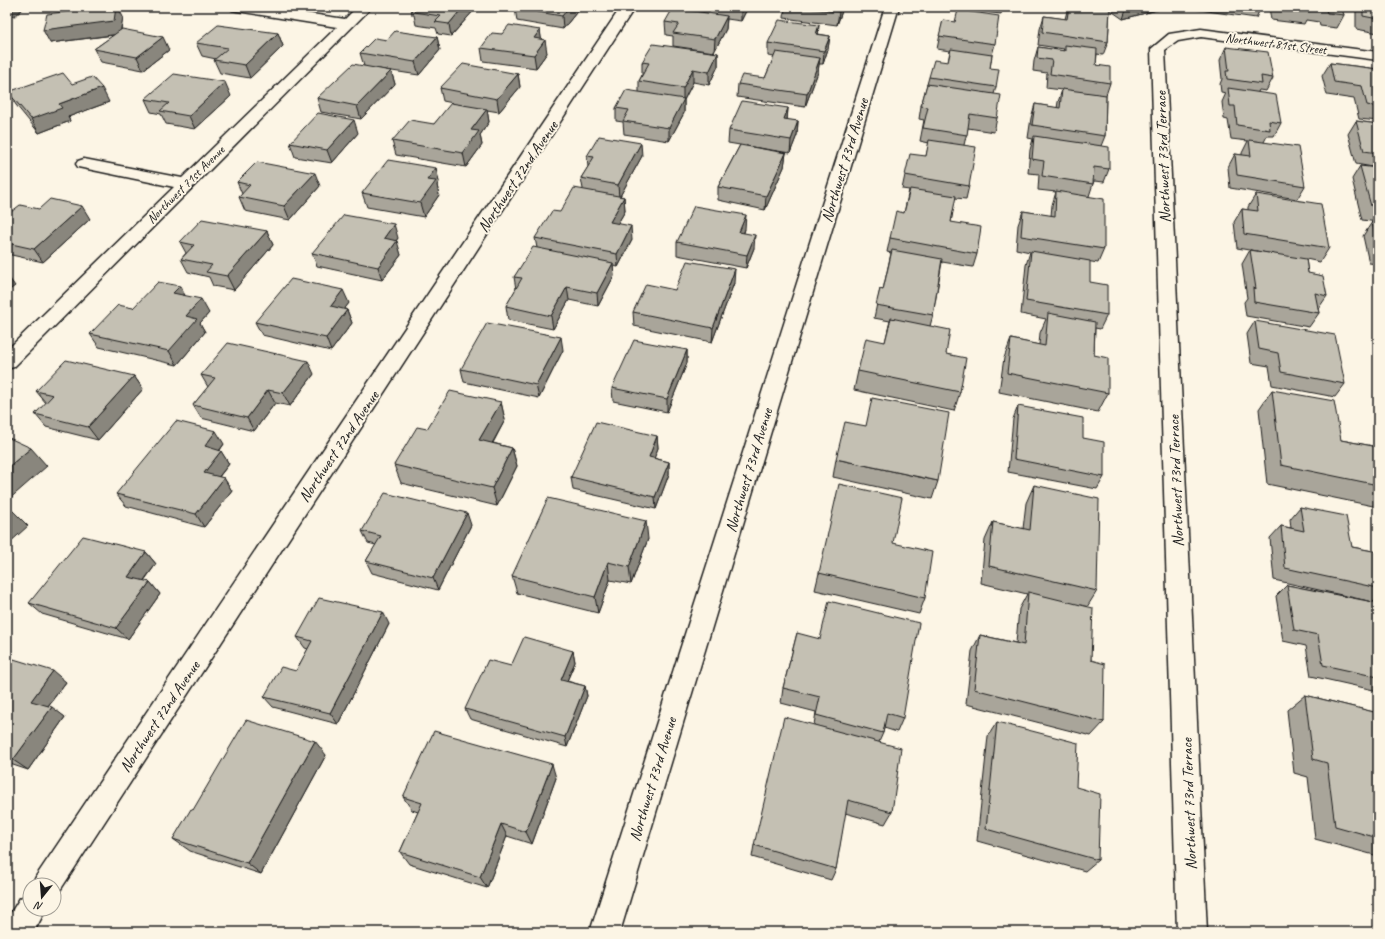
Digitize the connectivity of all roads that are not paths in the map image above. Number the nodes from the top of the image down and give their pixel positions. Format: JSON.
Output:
{"nodes":[{"id":1,"x":237,"y":7,"type":"edge"},
{"id":2,"x":365,"y":7,"type":"edge"},
{"id":3,"x":628,"y":7,"type":"edge"},
{"id":4,"x":892,"y":7,"type":"edge"},
{"id":5,"x":348,"y":24,"type":"junction"},
{"id":6,"x":1174,"y":37,"type":"joint"},
{"id":7,"x":1378,"y":56,"type":"edge"},
{"id":8,"x":84,"y":164,"type":"dead end"},
{"id":9,"x":185,"y":184,"type":"junction"},
{"id":10,"x":7,"y":362,"type":"edge"},
{"id":11,"x":52,"y":877,"type":"edge"},
{"id":12,"x":26,"y":917,"type":"edge"},
{"id":13,"x":16,"y":932,"type":"edge"},
{"id":14,"x":605,"y":932,"type":"edge"},
{"id":15,"x":1192,"y":932,"type":"edge"}],
"edges":[{"from":1,"to":5,"type":"street"},
{"from":2,"to":5,"type":"street","name":"Northwest 71st Avenue"},
{"from":3,"to":11,"type":"street","name":"Northwest 72nd Avenue"},
{"from":4,"to":14,"type":"street","name":"Northwest 73rd Avenue"},
{"from":5,"to":9,"type":"street","name":"Northwest 71st Avenue"},
{"from":6,"to":7,"type":"street","name":"Northwest 81st Street"},
{"from":6,"to":15,"type":"street","name":"Northwest 73rd Terrace"},
{"from":8,"to":9,"type":"street"},
{"from":9,"to":10,"type":"street","name":"Northwest 71st Avenue"},
{"from":12,"to":13,"type":"street"}]}
